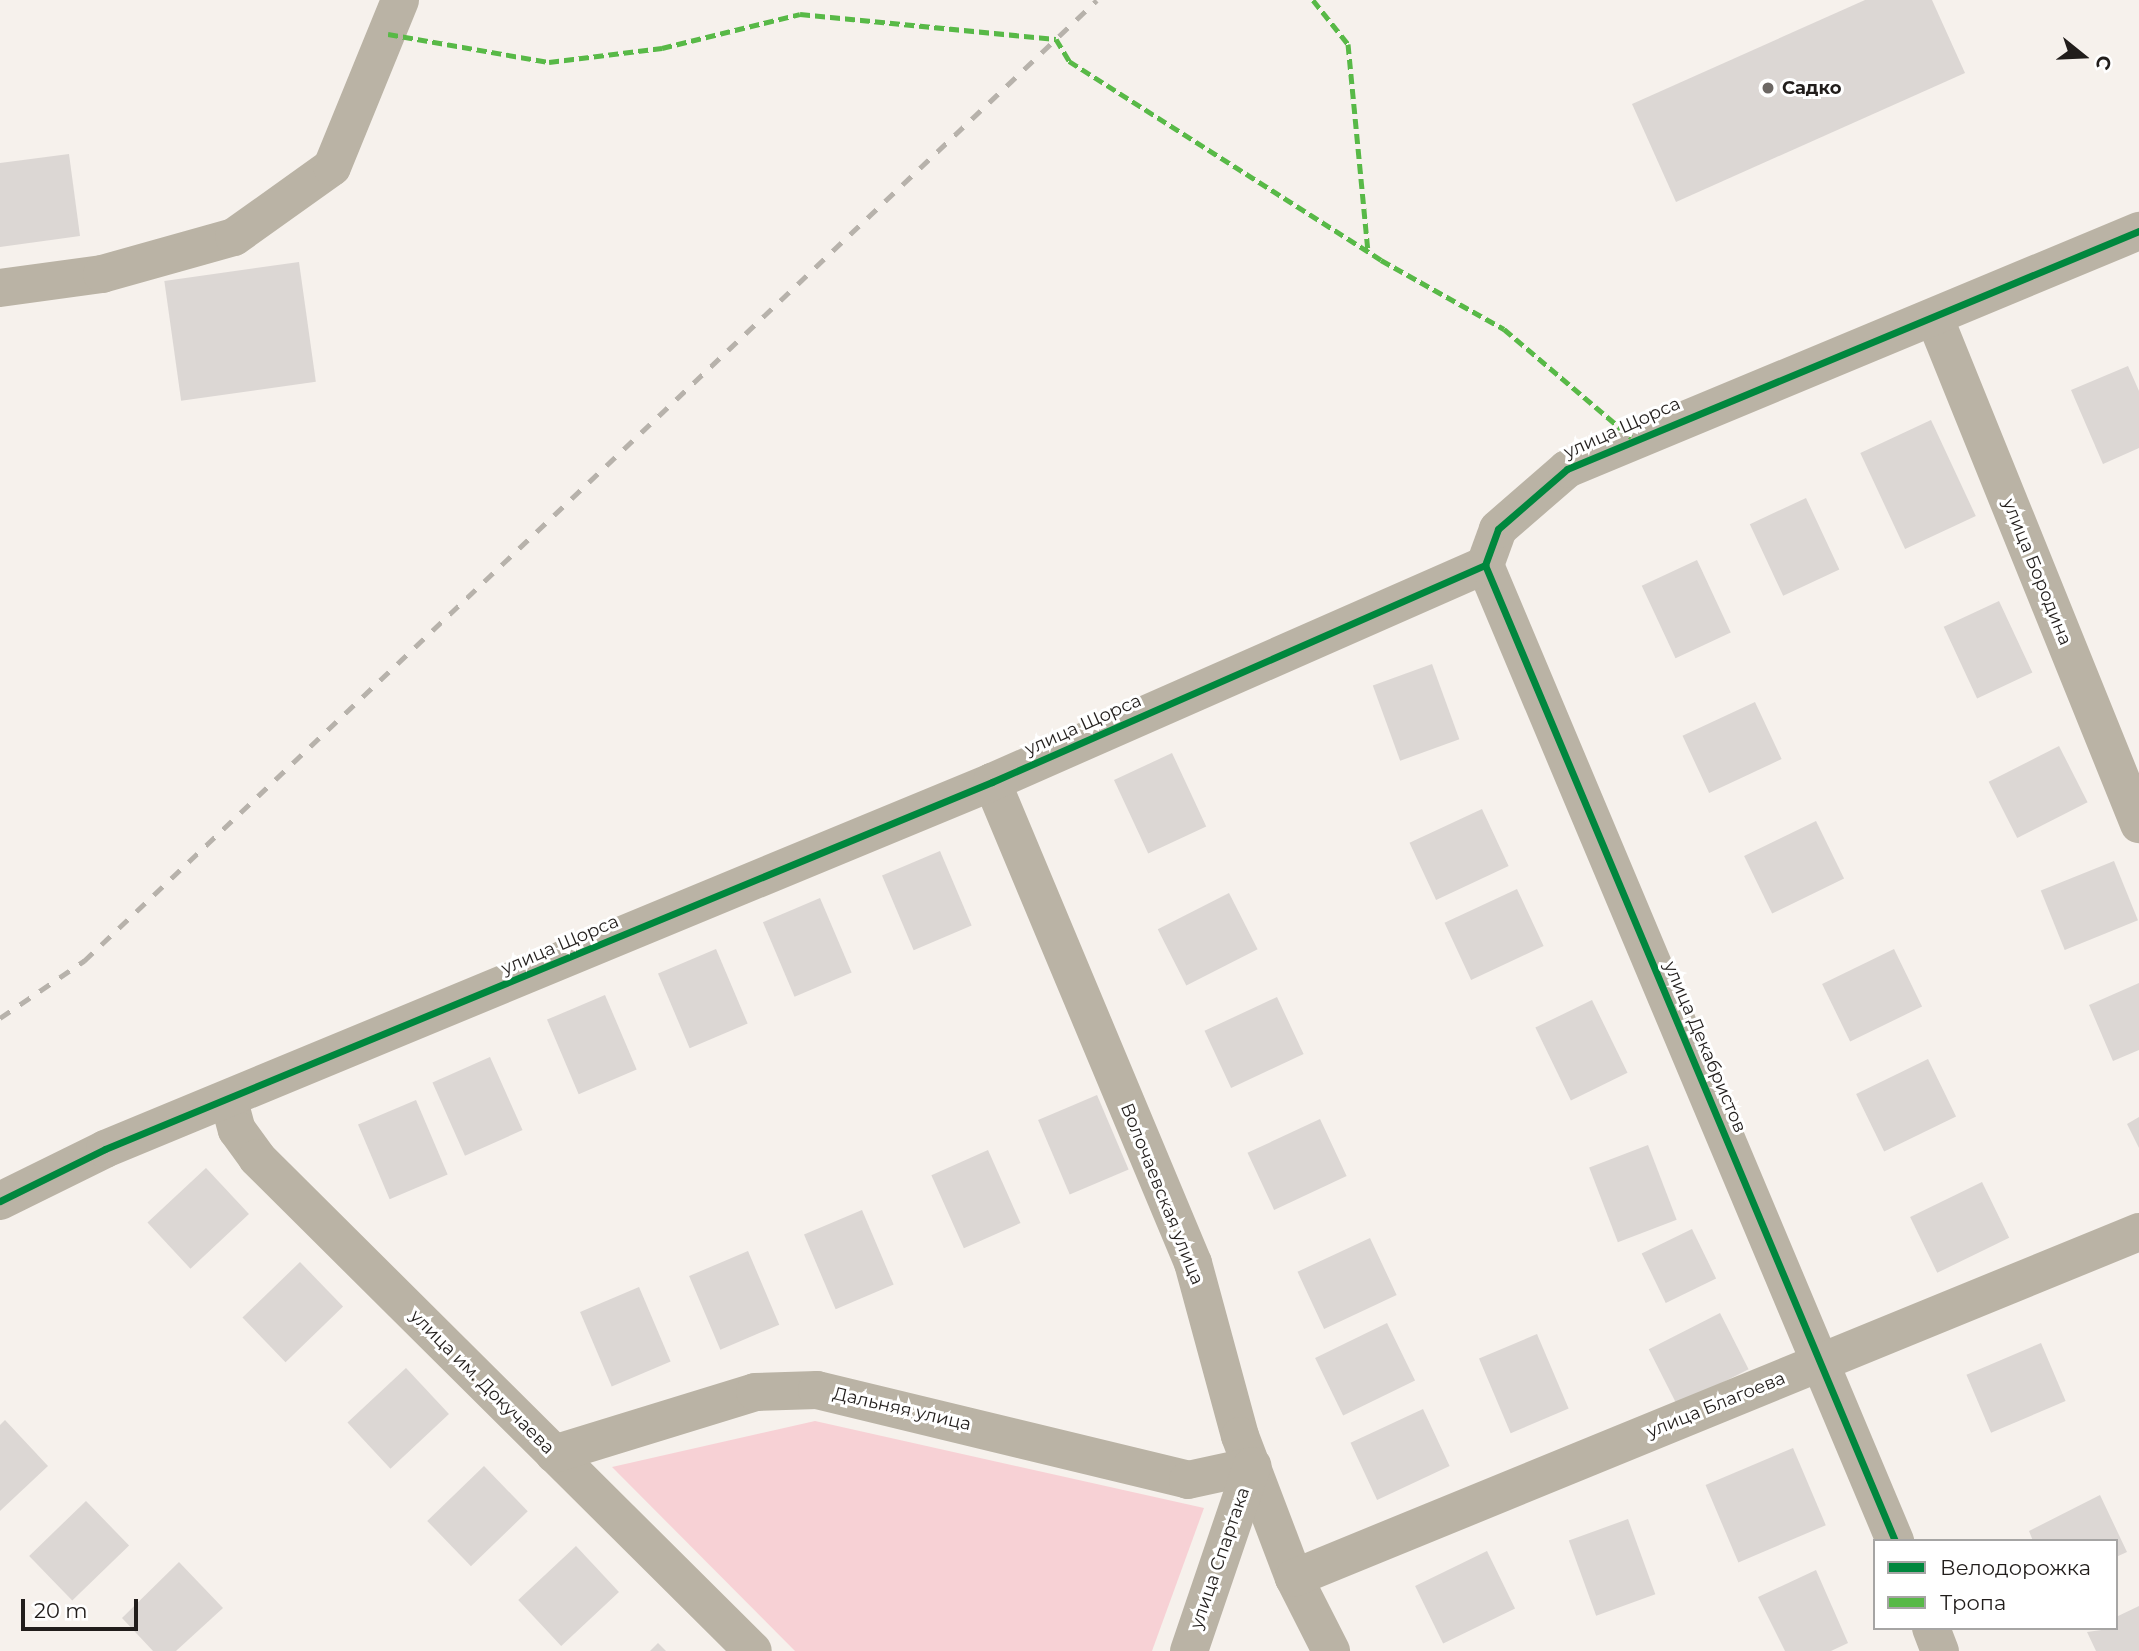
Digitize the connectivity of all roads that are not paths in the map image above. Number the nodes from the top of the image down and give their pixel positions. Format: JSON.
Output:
{"nodes":[{"id":1,"x":400,"y":0,"type":"edge"},
{"id":2,"x":2139,"y":231,"type":"edge"},
{"id":3,"x":0,"y":288,"type":"edge"},
{"id":4,"x":1935,"y":319,"type":"junction"},
{"id":5,"x":1485,"y":565,"type":"junction"},
{"id":6,"x":992,"y":782,"type":"junction"},
{"id":7,"x":2139,"y":824,"type":"edge"},
{"id":8,"x":229,"y":1101,"type":"junction"},
{"id":9,"x":0,"y":1201,"type":"edge"},
{"id":10,"x":2139,"y":1232,"type":"edge"},
{"id":11,"x":1820,"y":1362,"type":"junction"},
{"id":12,"x":554,"y":1454,"type":"junction"},
{"id":13,"x":1252,"y":1466,"type":"junction"},
{"id":14,"x":1894,"y":1539,"type":"edge"},
{"id":15,"x":1294,"y":1578,"type":"junction"},
{"id":16,"x":1932,"y":1630,"type":"edge"},
{"id":17,"x":753,"y":1651,"type":"edge"},
{"id":18,"x":1189,"y":1651,"type":"edge"},
{"id":19,"x":1331,"y":1651,"type":"edge"},
{"id":20,"x":1940,"y":1651,"type":"edge"}],
"edges":[{"from":1,"to":3,"type":"street"},
{"from":2,"to":4,"type":"street","name":"улица Щорса"},
{"from":4,"to":5,"type":"street","name":"улица Щорса"},
{"from":4,"to":7,"type":"street","name":"улица Бородина"},
{"from":5,"to":6,"type":"street","name":"улица Щорса"},
{"from":5,"to":11,"type":"street","name":"улица Декабристов"},
{"from":6,"to":8,"type":"street","name":"улица Щорса"},
{"from":6,"to":13,"type":"street","name":"Волочаевская улица"},
{"from":8,"to":9,"type":"street","name":"улица Щорса"},
{"from":8,"to":12,"type":"street","name":"улица им. Докучаева"},
{"from":10,"to":11,"type":"street","name":"улица Благоева"},
{"from":11,"to":14,"type":"street","name":"улица Декабристов"},
{"from":11,"to":15,"type":"street","name":"улица Благоева"},
{"from":12,"to":13,"type":"street","name":"Дальняя улица"},
{"from":12,"to":17,"type":"street","name":"улица им. Докучаева"},
{"from":13,"to":15,"type":"street","name":"Волочаевская улица"},
{"from":13,"to":18,"type":"street","name":"улица Спартака"},
{"from":15,"to":19,"type":"street","name":"Волочаевская улица"},
{"from":16,"to":20,"type":"street"}]}
